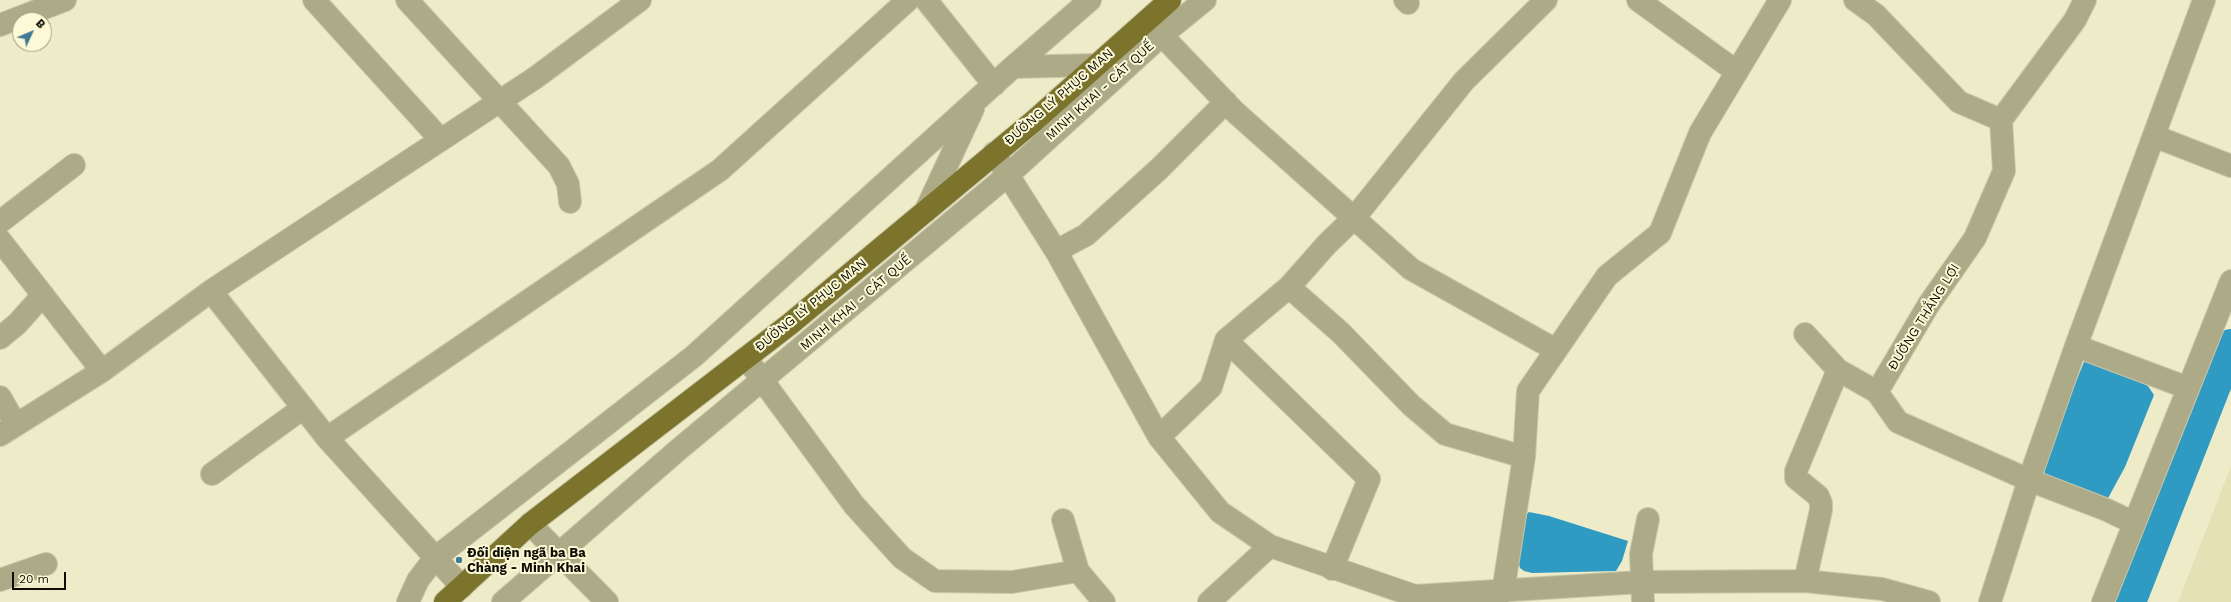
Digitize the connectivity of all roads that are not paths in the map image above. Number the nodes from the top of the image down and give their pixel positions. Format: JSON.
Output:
{"nodes":[{"id":1,"x":65,"y":0,"type":"edge"},
{"id":2,"x":314,"y":0,"type":"edge"},
{"id":3,"x":407,"y":0,"type":"edge"},
{"id":4,"x":640,"y":0,"type":"edge"},
{"id":5,"x":908,"y":0,"type":"edge"},
{"id":6,"x":926,"y":0,"type":"edge"},
{"id":7,"x":1090,"y":0,"type":"edge"},
{"id":8,"x":1170,"y":0,"type":"edge"},
{"id":9,"x":1205,"y":0,"type":"edge"},
{"id":10,"x":1546,"y":0,"type":"edge"},
{"id":11,"x":1638,"y":0,"type":"edge"},
{"id":12,"x":1780,"y":0,"type":"edge"},
{"id":13,"x":1855,"y":0,"type":"edge"},
{"id":14,"x":2085,"y":0,"type":"edge"},
{"id":15,"x":2204,"y":0,"type":"edge"},
{"id":16,"x":0,"y":25,"type":"edge"},
{"id":17,"x":1154,"y":27,"type":"junction"},
{"id":18,"x":1096,"y":65,"type":"junction"},
{"id":19,"x":1013,"y":67,"type":"junction"},
{"id":20,"x":1737,"y":72,"type":"junction"},
{"id":21,"x":986,"y":92,"type":"junction"},
{"id":22,"x":500,"y":101,"type":"junction"},
{"id":23,"x":1226,"y":102,"type":"junction"},
{"id":24,"x":2001,"y":120,"type":"junction"},
{"id":25,"x":2154,"y":136,"type":"junction"},
{"id":26,"x":441,"y":140,"type":"junction"},
{"id":27,"x":994,"y":153,"type":"junction"},
{"id":28,"x":74,"y":165,"type":"dead end"},
{"id":29,"x":2231,"y":166,"type":"edge"},
{"id":30,"x":1008,"y":175,"type":"junction"},
{"id":31,"x":570,"y":202,"type":"dead end"},
{"id":32,"x":925,"y":212,"type":"junction"},
{"id":33,"x":1355,"y":217,"type":"junction"},
{"id":34,"x":0,"y":222,"type":"edge"},
{"id":35,"x":0,"y":240,"type":"edge"},
{"id":36,"x":1056,"y":251,"type":"junction"},
{"id":37,"x":2231,"y":281,"type":"edge"},
{"id":38,"x":1289,"y":287,"type":"junction"},
{"id":39,"x":211,"y":291,"type":"junction"},
{"id":40,"x":43,"y":295,"type":"junction"},
{"id":41,"x":1805,"y":334,"type":"dead end"},
{"id":42,"x":0,"y":338,"type":"edge"},
{"id":43,"x":1226,"y":340,"type":"junction"},
{"id":44,"x":2076,"y":346,"type":"junction"},
{"id":45,"x":1556,"y":350,"type":"junction"},
{"id":46,"x":746,"y":358,"type":"junction"},
{"id":47,"x":1838,"y":370,"type":"junction"},
{"id":48,"x":102,"y":371,"type":"junction"},
{"id":49,"x":763,"y":381,"type":"junction"},
{"id":50,"x":2188,"y":388,"type":"junction"},
{"id":51,"x":1877,"y":392,"type":"junction"},
{"id":52,"x":0,"y":397,"type":"edge"},
{"id":53,"x":303,"y":408,"type":"junction"},
{"id":54,"x":8,"y":430,"type":"edge"},
{"id":55,"x":1159,"y":437,"type":"junction"},
{"id":56,"x":327,"y":438,"type":"junction"},
{"id":57,"x":1524,"y":457,"type":"junction"},
{"id":58,"x":212,"y":474,"type":"dead end"},
{"id":59,"x":2029,"y":480,"type":"junction"},
{"id":60,"x":1648,"y":519,"type":"dead end"},
{"id":61,"x":1063,"y":520,"type":"dead end"},
{"id":62,"x":2134,"y":523,"type":"junction"},
{"id":63,"x":530,"y":524,"type":"junction"},
{"id":64,"x":1270,"y":546,"type":"junction"},
{"id":65,"x":558,"y":552,"type":"junction"},
{"id":66,"x":435,"y":558,"type":"junction"},
{"id":67,"x":46,"y":564,"type":"dead end"},
{"id":68,"x":1332,"y":569,"type":"junction"},
{"id":69,"x":1078,"y":571,"type":"junction"},
{"id":70,"x":0,"y":580,"type":"edge"},
{"id":71,"x":1805,"y":581,"type":"junction"},
{"id":72,"x":462,"y":587,"type":"junction"},
{"id":73,"x":1503,"y":592,"type":"junction"},
{"id":74,"x":1642,"y":592,"type":"edge"},
{"id":75,"x":408,"y":602,"type":"edge"},
{"id":76,"x":445,"y":602,"type":"edge"},
{"id":77,"x":503,"y":602,"type":"edge"},
{"id":78,"x":607,"y":602,"type":"edge"},
{"id":79,"x":1104,"y":602,"type":"edge"},
{"id":80,"x":1209,"y":602,"type":"edge"},
{"id":81,"x":1929,"y":602,"type":"edge"},
{"id":82,"x":1990,"y":602,"type":"edge"},
{"id":83,"x":2103,"y":602,"type":"edge"}],
"edges":[{"from":1,"to":16,"type":"street"},
{"from":2,"to":26,"type":"street"},
{"from":3,"to":22,"type":"street"},
{"from":4,"to":22,"type":"street"},
{"from":5,"to":56,"type":"street"},
{"from":6,"to":21,"type":"street"},
{"from":7,"to":19,"type":"street"},
{"from":8,"to":17,"type":"main road","name":"ĐƯỜNG LÝ PHỤC MAN"},
{"from":9,"to":17,"type":"street","name":"MINH KHAI - CÁT QUẾ"},
{"from":10,"to":33,"type":"street"},
{"from":11,"to":20,"type":"street"},
{"from":12,"to":20,"type":"street"},
{"from":13,"to":24,"type":"street"},
{"from":14,"to":24,"type":"street"},
{"from":15,"to":25,"type":"street"},
{"from":17,"to":18,"type":"main road","name":"ĐƯỜNG LÝ PHỤC MAN"},
{"from":17,"to":23,"type":"street"},
{"from":17,"to":30,"type":"street","name":"MINH KHAI - CÁT QUẾ"},
{"from":18,"to":19,"type":"street"},
{"from":18,"to":27,"type":"main road","name":"ĐƯỜNG LÝ PHỤC MAN"},
{"from":19,"to":21,"type":"street"},
{"from":20,"to":45,"type":"street"},
{"from":21,"to":32,"type":"street"},
{"from":21,"to":66,"type":"street"},
{"from":22,"to":26,"type":"street"},
{"from":22,"to":31,"type":"street"},
{"from":23,"to":33,"type":"street"},
{"from":23,"to":36,"type":"street"},
{"from":24,"to":51,"type":"street","name":"ĐƯỜNG THẮNG LỢI"},
{"from":25,"to":29,"type":"street"},
{"from":25,"to":44,"type":"street"},
{"from":26,"to":39,"type":"street"},
{"from":27,"to":30,"type":"street"},
{"from":27,"to":32,"type":"main road","name":"ĐƯỜNG LÝ PHỤC MAN"},
{"from":28,"to":34,"type":"street"},
{"from":30,"to":36,"type":"street"},
{"from":30,"to":49,"type":"street","name":"MINH KHAI - CÁT QUẾ"},
{"from":32,"to":46,"type":"main road","name":"ĐƯỜNG LÝ PHỤC MAN"},
{"from":33,"to":38,"type":"street"},
{"from":33,"to":45,"type":"street"},
{"from":35,"to":40,"type":"street"},
{"from":36,"to":55,"type":"street"},
{"from":37,"to":50,"type":"street"},
{"from":38,"to":43,"type":"street"},
{"from":38,"to":57,"type":"street"},
{"from":39,"to":48,"type":"street"},
{"from":39,"to":53,"type":"street"},
{"from":40,"to":42,"type":"street"},
{"from":40,"to":48,"type":"street"},
{"from":41,"to":47,"type":"street"},
{"from":43,"to":55,"type":"street"},
{"from":43,"to":68,"type":"street"},
{"from":44,"to":50,"type":"street"},
{"from":44,"to":59,"type":"street"},
{"from":45,"to":57,"type":"street"},
{"from":46,"to":49,"type":"street"},
{"from":46,"to":63,"type":"main road","name":"ĐƯỜNG LÝ PHỤC MAN"},
{"from":47,"to":51,"type":"street"},
{"from":47,"to":71,"type":"street"},
{"from":48,"to":54,"type":"street"},
{"from":49,"to":65,"type":"street","name":"MINH KHAI - CÁT QUẾ"},
{"from":49,"to":69,"type":"street"},
{"from":50,"to":62,"type":"street"},
{"from":51,"to":59,"type":"street"},
{"from":52,"to":54,"type":"street"},
{"from":53,"to":56,"type":"street"},
{"from":53,"to":58,"type":"street"},
{"from":55,"to":64,"type":"street"},
{"from":56,"to":66,"type":"street"},
{"from":57,"to":73,"type":"street"},
{"from":59,"to":62,"type":"street"},
{"from":59,"to":82,"type":"street"},
{"from":60,"to":74,"type":"street"},
{"from":61,"to":69,"type":"street"},
{"from":62,"to":83,"type":"street"},
{"from":63,"to":65,"type":"street"},
{"from":63,"to":72,"type":"main road","name":"ĐƯỜNG LÝ PHỤC MAN"},
{"from":64,"to":68,"type":"street"},
{"from":64,"to":80,"type":"street"},
{"from":65,"to":77,"type":"street","name":"MINH KHAI - CÁT QUẾ"},
{"from":65,"to":78,"type":"street"},
{"from":66,"to":72,"type":"street"},
{"from":66,"to":75,"type":"street"},
{"from":67,"to":70,"type":"street"},
{"from":68,"to":73,"type":"street"},
{"from":69,"to":79,"type":"street"},
{"from":71,"to":74,"type":"street"},
{"from":71,"to":81,"type":"street"},
{"from":72,"to":76,"type":"main road","name":"ĐƯỜNG LÝ PHỤC MAN"},
{"from":73,"to":74,"type":"street"}]}
